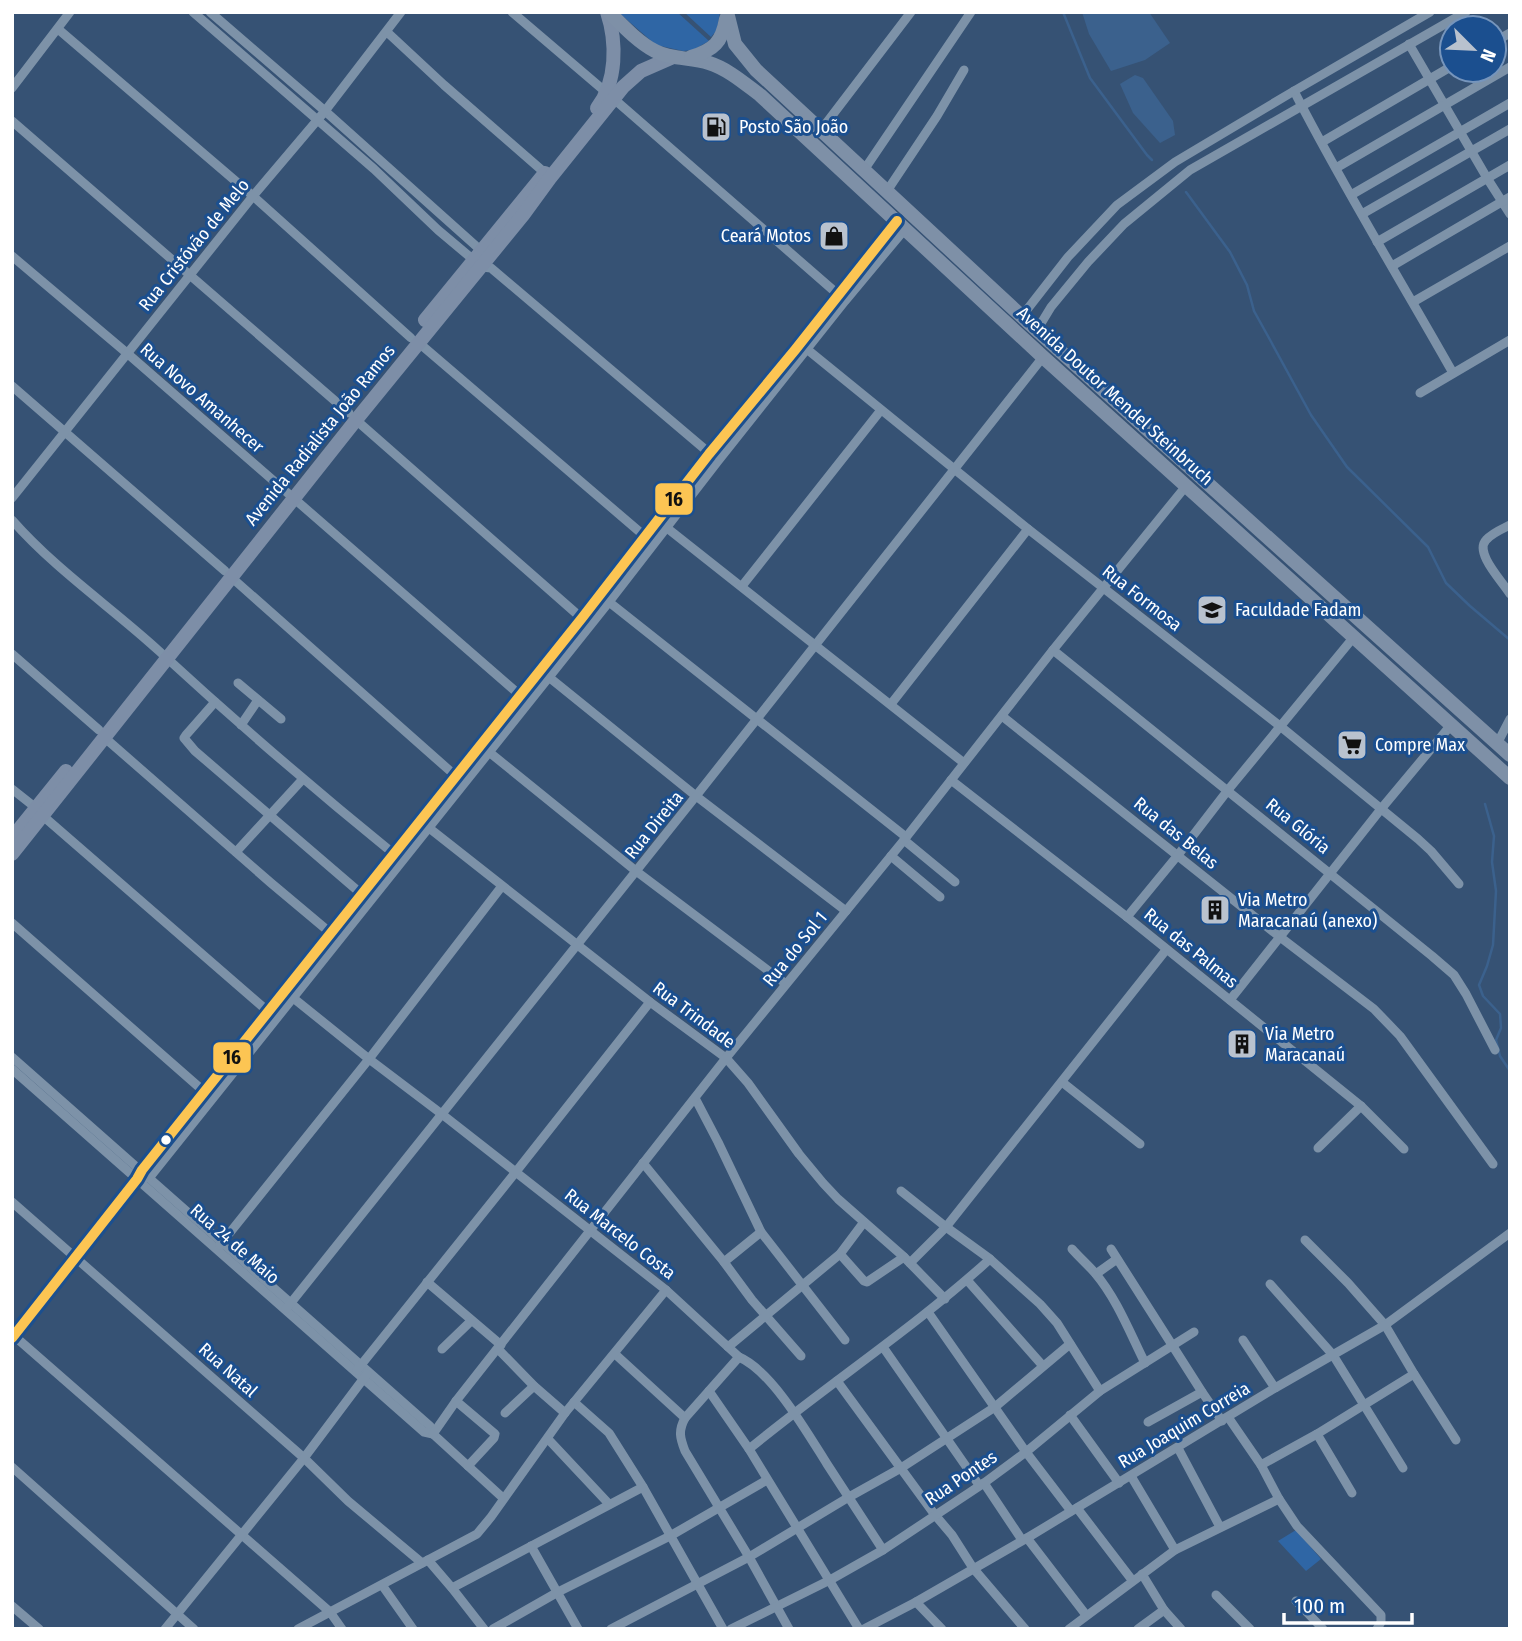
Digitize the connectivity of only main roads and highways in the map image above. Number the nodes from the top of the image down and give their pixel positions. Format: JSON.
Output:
{"nodes":[{"id":1,"x":608,"y":12,"type":"edge"},
{"id":2,"x":727,"y":13,"type":"edge"},
{"id":3,"x":680,"y":58,"type":"junction"},
{"id":4,"x":610,"y":95,"type":"junction"},
{"id":5,"x":483,"y":260,"type":"junction"},
{"id":6,"x":1509,"y":754,"type":"edge"},
{"id":7,"x":1510,"y":778,"type":"edge"},
{"id":8,"x":39,"y":812,"type":"junction"},
{"id":9,"x":12,"y":838,"type":"edge"},
{"id":10,"x":12,"y":854,"type":"edge"}],
"edges":[{"from":1,"to":3,"type":"highway","name":"Avenida Doutor Mendel Steinbruch"},
{"from":1,"to":4,"type":"main road","name":"Avenida Radialista João Ramos"},
{"from":2,"to":3,"type":"highway"},
{"from":2,"to":6,"type":"highway","name":"Avenida Doutor Mendel Steinbruch"},
{"from":3,"to":4,"type":"main road","name":"Avenida Radialista João Ramos"},
{"from":3,"to":7,"type":"highway","name":"Avenida Doutor Mendel Steinbruch"},
{"from":4,"to":5,"type":"main road","name":"Avenida Radialista João Ramos"},
{"from":4,"to":5,"type":"main road","name":"Avenida Radialista João Ramos"},
{"from":5,"to":8,"type":"main road","name":"Avenida Radialista João Ramos"},
{"from":8,"to":9,"type":"main road","name":"Avenida Radialista João Ramos"},
{"from":8,"to":10,"type":"main road","name":"Avenida Radialista João Ramos"}]}
